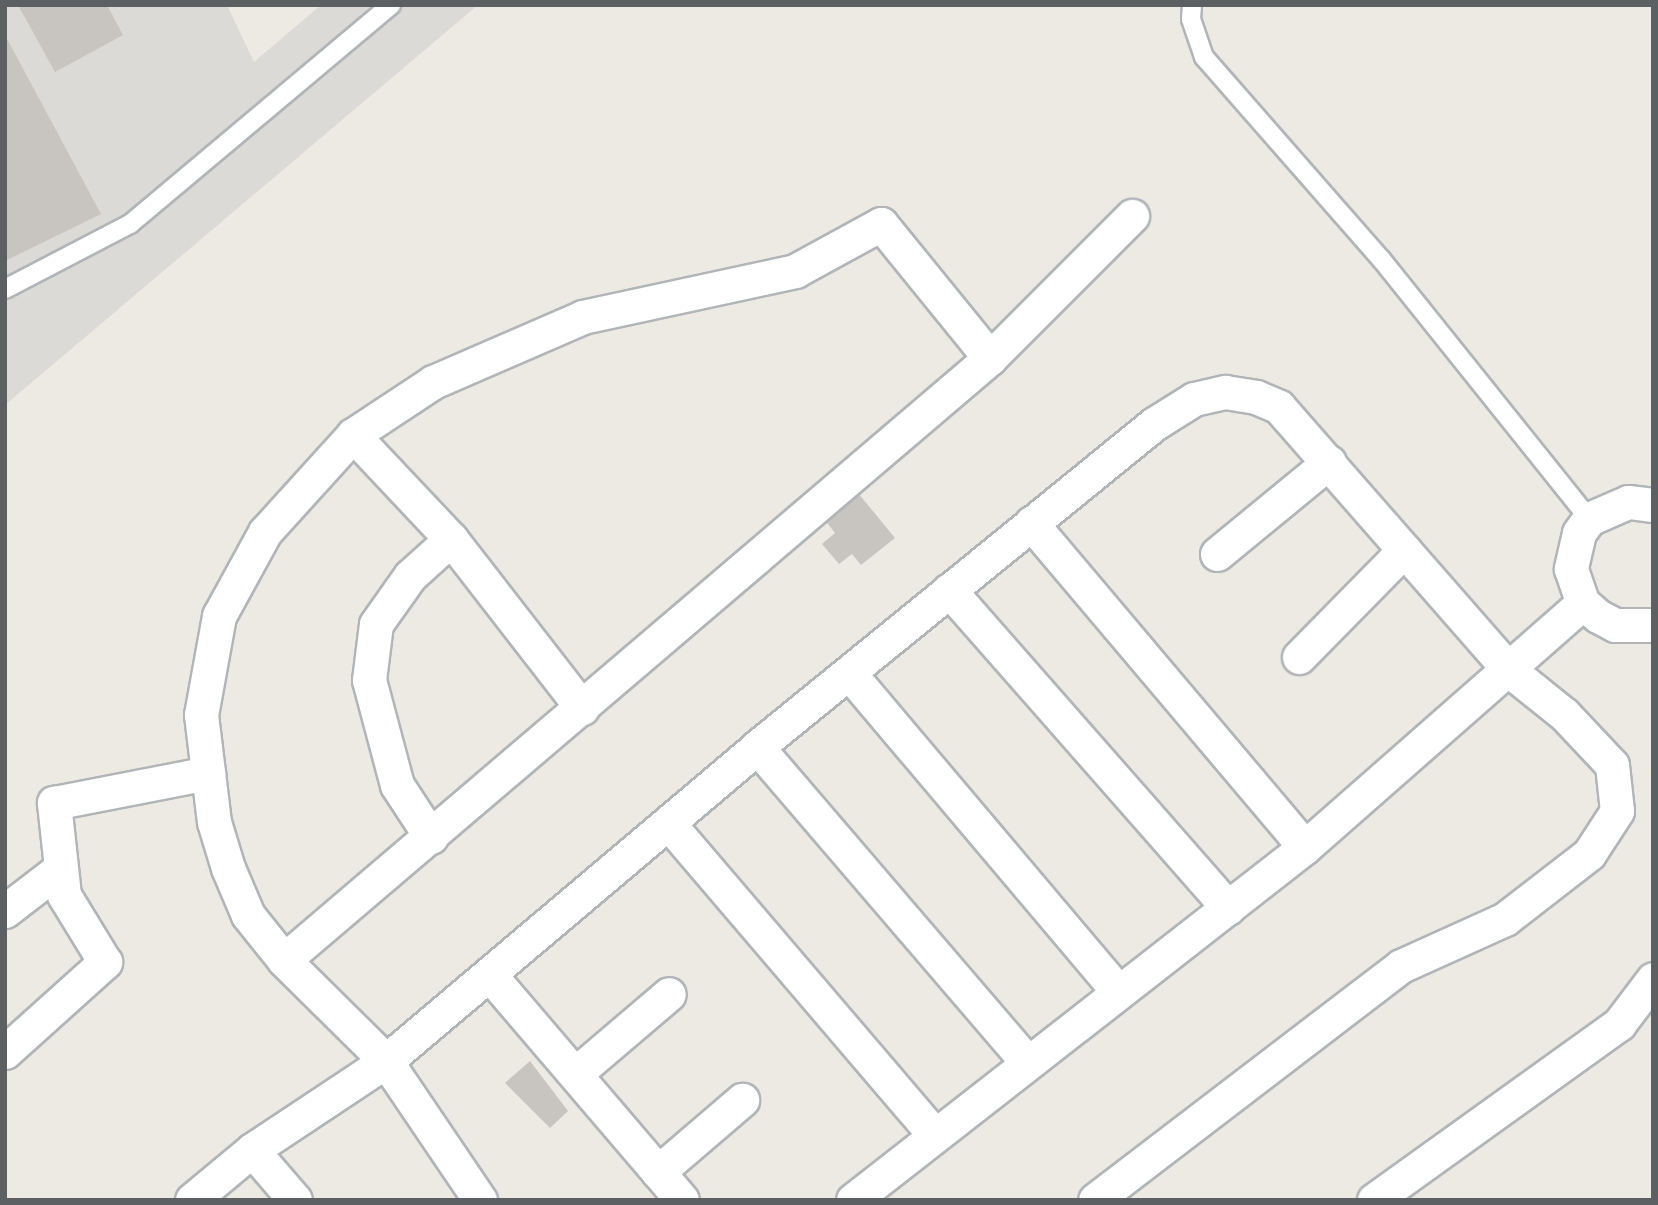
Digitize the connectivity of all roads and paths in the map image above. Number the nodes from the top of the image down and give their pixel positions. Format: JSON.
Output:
{"nodes":[{"id":1,"x":391,"y":5,"type":"edge"},
{"id":2,"x":1192,"y":5,"type":"edge"},
{"id":3,"x":1132,"y":216,"type":"dead end"},
{"id":4,"x":5,"y":289,"type":"edge"},
{"id":5,"x":990,"y":358,"type":"junction"},
{"id":6,"x":353,"y":435,"type":"junction"},
{"id":7,"x":1329,"y":463,"type":"junction"},
{"id":8,"x":1653,"y":505,"type":"edge"},
{"id":9,"x":1590,"y":519,"type":"junction"},
{"id":10,"x":1031,"y":523,"type":"junction"},
{"id":11,"x":451,"y":539,"type":"junction"},
{"id":12,"x":1404,"y":550,"type":"junction"},
{"id":13,"x":1217,"y":554,"type":"dead end"},
{"id":14,"x":949,"y":590,"type":"junction"},
{"id":15,"x":1583,"y":603,"type":"junction"},
{"id":16,"x":1653,"y":625,"type":"edge"},
{"id":17,"x":1299,"y":657,"type":"dead end"},
{"id":18,"x":1509,"y":670,"type":"junction"},
{"id":19,"x":849,"y":673,"type":"junction"},
{"id":20,"x":582,"y":708,"type":"junction"},
{"id":21,"x":757,"y":747,"type":"junction"},
{"id":22,"x":208,"y":773,"type":"junction"},
{"id":23,"x":669,"y":824,"type":"junction"},
{"id":24,"x":431,"y":837,"type":"junction"},
{"id":25,"x":1305,"y":847,"type":"junction"},
{"id":26,"x":57,"y":871,"type":"junction"},
{"id":27,"x":1228,"y":908,"type":"junction"},
{"id":28,"x":5,"y":911,"type":"edge"},
{"id":29,"x":284,"y":960,"type":"junction"},
{"id":30,"x":489,"y":974,"type":"junction"},
{"id":31,"x":1653,"y":979,"type":"edge"},
{"id":32,"x":1118,"y":991,"type":"junction"},
{"id":33,"x":669,"y":994,"type":"dead end"},
{"id":34,"x":5,"y":1052,"type":"edge"},
{"id":35,"x":386,"y":1061,"type":"junction"},
{"id":36,"x":1028,"y":1063,"type":"junction"},
{"id":37,"x":575,"y":1074,"type":"junction"},
{"id":38,"x":742,"y":1100,"type":"dead end"},
{"id":39,"x":935,"y":1135,"type":"junction"},
{"id":40,"x":252,"y":1150,"type":"junction"},
{"id":41,"x":658,"y":1172,"type":"junction"},
{"id":42,"x":192,"y":1200,"type":"edge"},
{"id":43,"x":295,"y":1200,"type":"edge"},
{"id":44,"x":480,"y":1200,"type":"edge"},
{"id":45,"x":682,"y":1200,"type":"edge"},
{"id":46,"x":853,"y":1200,"type":"edge"},
{"id":47,"x":1095,"y":1200,"type":"edge"},
{"id":48,"x":1374,"y":1200,"type":"edge"}],
"edges":[{"from":1,"to":4,"type":"lane"},
{"from":2,"to":9,"type":"lane"},
{"from":3,"to":5,"type":"street"},
{"from":5,"to":6,"type":"street"},
{"from":5,"to":20,"type":"street"},
{"from":6,"to":11,"type":"street"},
{"from":6,"to":22,"type":"street"},
{"from":7,"to":10,"type":"street"},
{"from":7,"to":12,"type":"street"},
{"from":7,"to":13,"type":"street"},
{"from":8,"to":9,"type":"street"},
{"from":9,"to":15,"type":"street"},
{"from":10,"to":14,"type":"street"},
{"from":10,"to":25,"type":"street"},
{"from":11,"to":20,"type":"street"},
{"from":11,"to":24,"type":"street"},
{"from":12,"to":17,"type":"street"},
{"from":12,"to":18,"type":"street"},
{"from":14,"to":19,"type":"street"},
{"from":14,"to":27,"type":"street"},
{"from":15,"to":16,"type":"street"},
{"from":15,"to":18,"type":"street"},
{"from":18,"to":25,"type":"street"},
{"from":18,"to":47,"type":"street"},
{"from":19,"to":21,"type":"street"},
{"from":19,"to":32,"type":"street"},
{"from":20,"to":24,"type":"street"},
{"from":21,"to":23,"type":"street"},
{"from":21,"to":36,"type":"street"},
{"from":22,"to":26,"type":"street"},
{"from":22,"to":29,"type":"street"},
{"from":23,"to":30,"type":"street"},
{"from":23,"to":39,"type":"street"},
{"from":24,"to":29,"type":"street"},
{"from":25,"to":27,"type":"street"},
{"from":26,"to":28,"type":"street"},
{"from":26,"to":34,"type":"street"},
{"from":27,"to":32,"type":"street"},
{"from":29,"to":35,"type":"street"},
{"from":30,"to":35,"type":"street"},
{"from":30,"to":37,"type":"street"},
{"from":31,"to":48,"type":"street"},
{"from":32,"to":36,"type":"street"},
{"from":33,"to":37,"type":"street"},
{"from":35,"to":40,"type":"street"},
{"from":35,"to":44,"type":"street"},
{"from":36,"to":39,"type":"street"},
{"from":37,"to":41,"type":"street"},
{"from":38,"to":41,"type":"street"},
{"from":39,"to":46,"type":"street"},
{"from":40,"to":42,"type":"street"},
{"from":40,"to":43,"type":"street"},
{"from":41,"to":45,"type":"street"}]}
